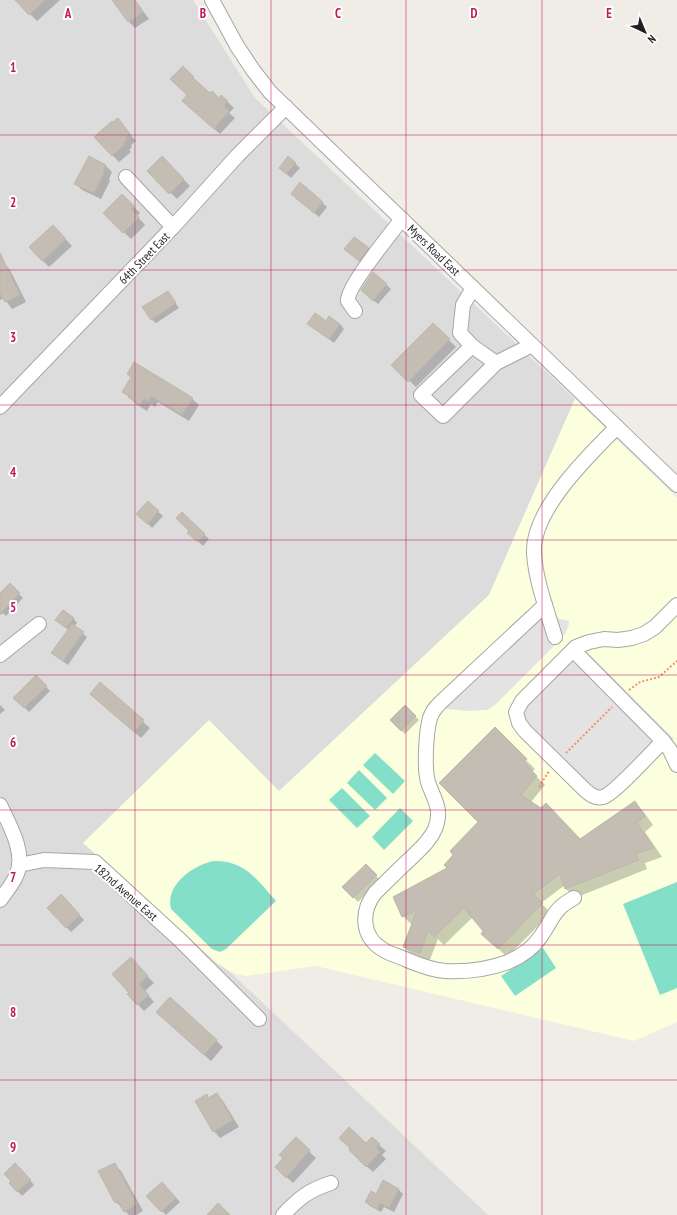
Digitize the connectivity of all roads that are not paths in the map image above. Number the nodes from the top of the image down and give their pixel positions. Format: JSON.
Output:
{"nodes":[{"id":1,"x":212,"y":0,"type":"edge"},
{"id":2,"x":286,"y":107,"type":"junction"},
{"id":3,"x":126,"y":177,"type":"dead end"},
{"id":4,"x":402,"y":219,"type":"junction"},
{"id":5,"x":173,"y":227,"type":"junction"},
{"id":6,"x":473,"y":288,"type":"junction"},
{"id":7,"x":355,"y":311,"type":"dead end"},
{"id":8,"x":532,"y":345,"type":"junction"},
{"id":9,"x":472,"y":346,"type":"junction"},
{"id":10,"x":496,"y":363,"type":"junction"},
{"id":11,"x":0,"y":408,"type":"edge"},
{"id":12,"x":617,"y":427,"type":"junction"},
{"id":13,"x":677,"y":484,"type":"edge"},
{"id":14,"x":545,"y":604,"type":"junction"},
{"id":15,"x":677,"y":605,"type":"edge"},
{"id":16,"x":39,"y":624,"type":"dead end"},
{"id":17,"x":555,"y":637,"type":"dead end"},
{"id":18,"x":573,"y":650,"type":"junction"},
{"id":19,"x":0,"y":655,"type":"edge"},
{"id":20,"x":663,"y":741,"type":"junction"},
{"id":21,"x":677,"y":764,"type":"edge"},
{"id":22,"x":0,"y":804,"type":"edge"},
{"id":23,"x":19,"y":865,"type":"junction"},
{"id":24,"x":574,"y":898,"type":"dead end"},
{"id":25,"x":0,"y":900,"type":"edge"},
{"id":26,"x":259,"y":1019,"type":"dead end"},
{"id":27,"x":331,"y":1183,"type":"dead end"},
{"id":28,"x":283,"y":1215,"type":"edge"}],
"edges":[{"from":1,"to":2,"type":"street","name":"Myers Road East"},
{"from":2,"to":4,"type":"street","name":"Myers Road East"},
{"from":2,"to":5,"type":"street","name":"64th Street East"},
{"from":3,"to":5,"type":"street"},
{"from":4,"to":6,"type":"street","name":"Myers Road East"},
{"from":4,"to":7,"type":"street"},
{"from":5,"to":11,"type":"street","name":"64th Street East"},
{"from":6,"to":8,"type":"street","name":"Myers Road East"},
{"from":6,"to":9,"type":"street"},
{"from":8,"to":10,"type":"street"},
{"from":8,"to":12,"type":"street","name":"Myers Road East"},
{"from":9,"to":10,"type":"street"},
{"from":9,"to":10,"type":"street"},
{"from":12,"to":13,"type":"street","name":"Myers Road East"},
{"from":12,"to":14,"type":"street"},
{"from":14,"to":17,"type":"street"},
{"from":14,"to":24,"type":"street"},
{"from":15,"to":18,"type":"street"},
{"from":16,"to":19,"type":"street"},
{"from":18,"to":20,"type":"street"},
{"from":18,"to":20,"type":"street"},
{"from":20,"to":21,"type":"street"},
{"from":22,"to":23,"type":"street"},
{"from":23,"to":25,"type":"street"},
{"from":23,"to":26,"type":"street","name":"182nd Avenue East"},
{"from":27,"to":28,"type":"street"}]}
